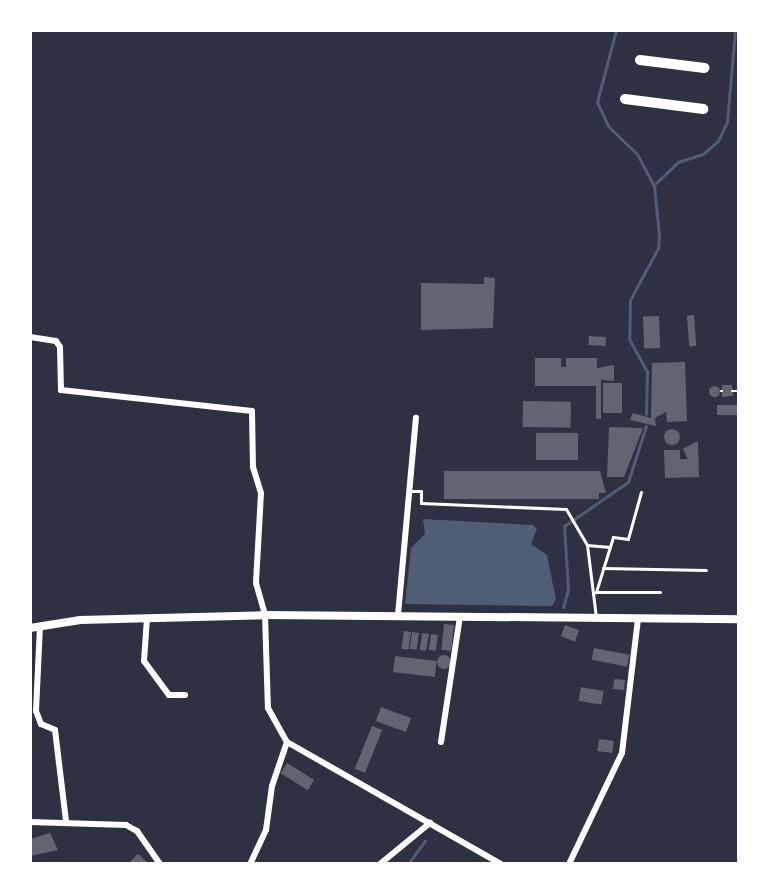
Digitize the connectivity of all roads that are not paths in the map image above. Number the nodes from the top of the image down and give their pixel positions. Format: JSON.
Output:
{"nodes":[{"id":1,"x":640,"y":60,"type":"dead end"},
{"id":2,"x":705,"y":68,"type":"dead end"},
{"id":3,"x":625,"y":99,"type":"dead end"},
{"id":4,"x":703,"y":109,"type":"dead end"},
{"id":5,"x":30,"y":337,"type":"edge"},
{"id":6,"x":416,"y":418,"type":"dead end"},
{"id":7,"x":410,"y":491,"type":"junction"},
{"id":8,"x":641,"y":492,"type":"dead end"},
{"id":9,"x":587,"y":545,"type":"junction"},
{"id":10,"x":610,"y":548,"type":"junction"},
{"id":11,"x":603,"y":568,"type":"junction"},
{"id":12,"x":706,"y":570,"type":"dead end"},
{"id":13,"x":596,"y":592,"type":"junction"},
{"id":14,"x":660,"y":592,"type":"dead end"},
{"id":15,"x":265,"y":615,"type":"junction"},
{"id":16,"x":398,"y":615,"type":"junction"},
{"id":17,"x":460,"y":617,"type":"junction"},
{"id":18,"x":147,"y":618,"type":"junction"},
{"id":19,"x":596,"y":618,"type":"junction"},
{"id":20,"x":638,"y":619,"type":"junction"},
{"id":21,"x":739,"y":619,"type":"edge"},
{"id":22,"x":40,"y":626,"type":"junction"},
{"id":23,"x":30,"y":628,"type":"edge"},
{"id":24,"x":185,"y":695,"type":"dead end"},
{"id":25,"x":287,"y":742,"type":"junction"},
{"id":26,"x":441,"y":742,"type":"dead end"},
{"id":27,"x":66,"y":821,"type":"junction"},
{"id":28,"x":30,"y":822,"type":"edge"},
{"id":29,"x":430,"y":823,"type":"junction"},
{"id":30,"x":160,"y":864,"type":"edge"},
{"id":31,"x":250,"y":864,"type":"edge"},
{"id":32,"x":380,"y":864,"type":"edge"},
{"id":33,"x":501,"y":864,"type":"edge"},
{"id":34,"x":569,"y":864,"type":"edge"}],
"edges":[{"from":1,"to":2,"type":"highway"},
{"from":3,"to":4,"type":"highway"},
{"from":5,"to":15,"type":"street"},
{"from":6,"to":7,"type":"street"},
{"from":7,"to":9,"type":"lane"},
{"from":7,"to":16,"type":"street"},
{"from":8,"to":10,"type":"lane"},
{"from":9,"to":10,"type":"lane"},
{"from":9,"to":13,"type":"lane"},
{"from":10,"to":11,"type":"lane"},
{"from":11,"to":12,"type":"lane"},
{"from":11,"to":13,"type":"lane"},
{"from":13,"to":14,"type":"lane"},
{"from":13,"to":19,"type":"lane"},
{"from":15,"to":16,"type":"main road"},
{"from":15,"to":18,"type":"main road"},
{"from":15,"to":25,"type":"street"},
{"from":16,"to":17,"type":"main road"},
{"from":17,"to":19,"type":"main road"},
{"from":17,"to":26,"type":"street"},
{"from":18,"to":22,"type":"main road"},
{"from":18,"to":24,"type":"street"},
{"from":19,"to":20,"type":"main road"},
{"from":20,"to":21,"type":"main road"},
{"from":20,"to":34,"type":"street"},
{"from":22,"to":23,"type":"main road"},
{"from":22,"to":27,"type":"street"},
{"from":25,"to":29,"type":"street"},
{"from":25,"to":31,"type":"street"},
{"from":27,"to":28,"type":"street"},
{"from":27,"to":30,"type":"street"},
{"from":29,"to":32,"type":"street"},
{"from":29,"to":33,"type":"street"}]}
